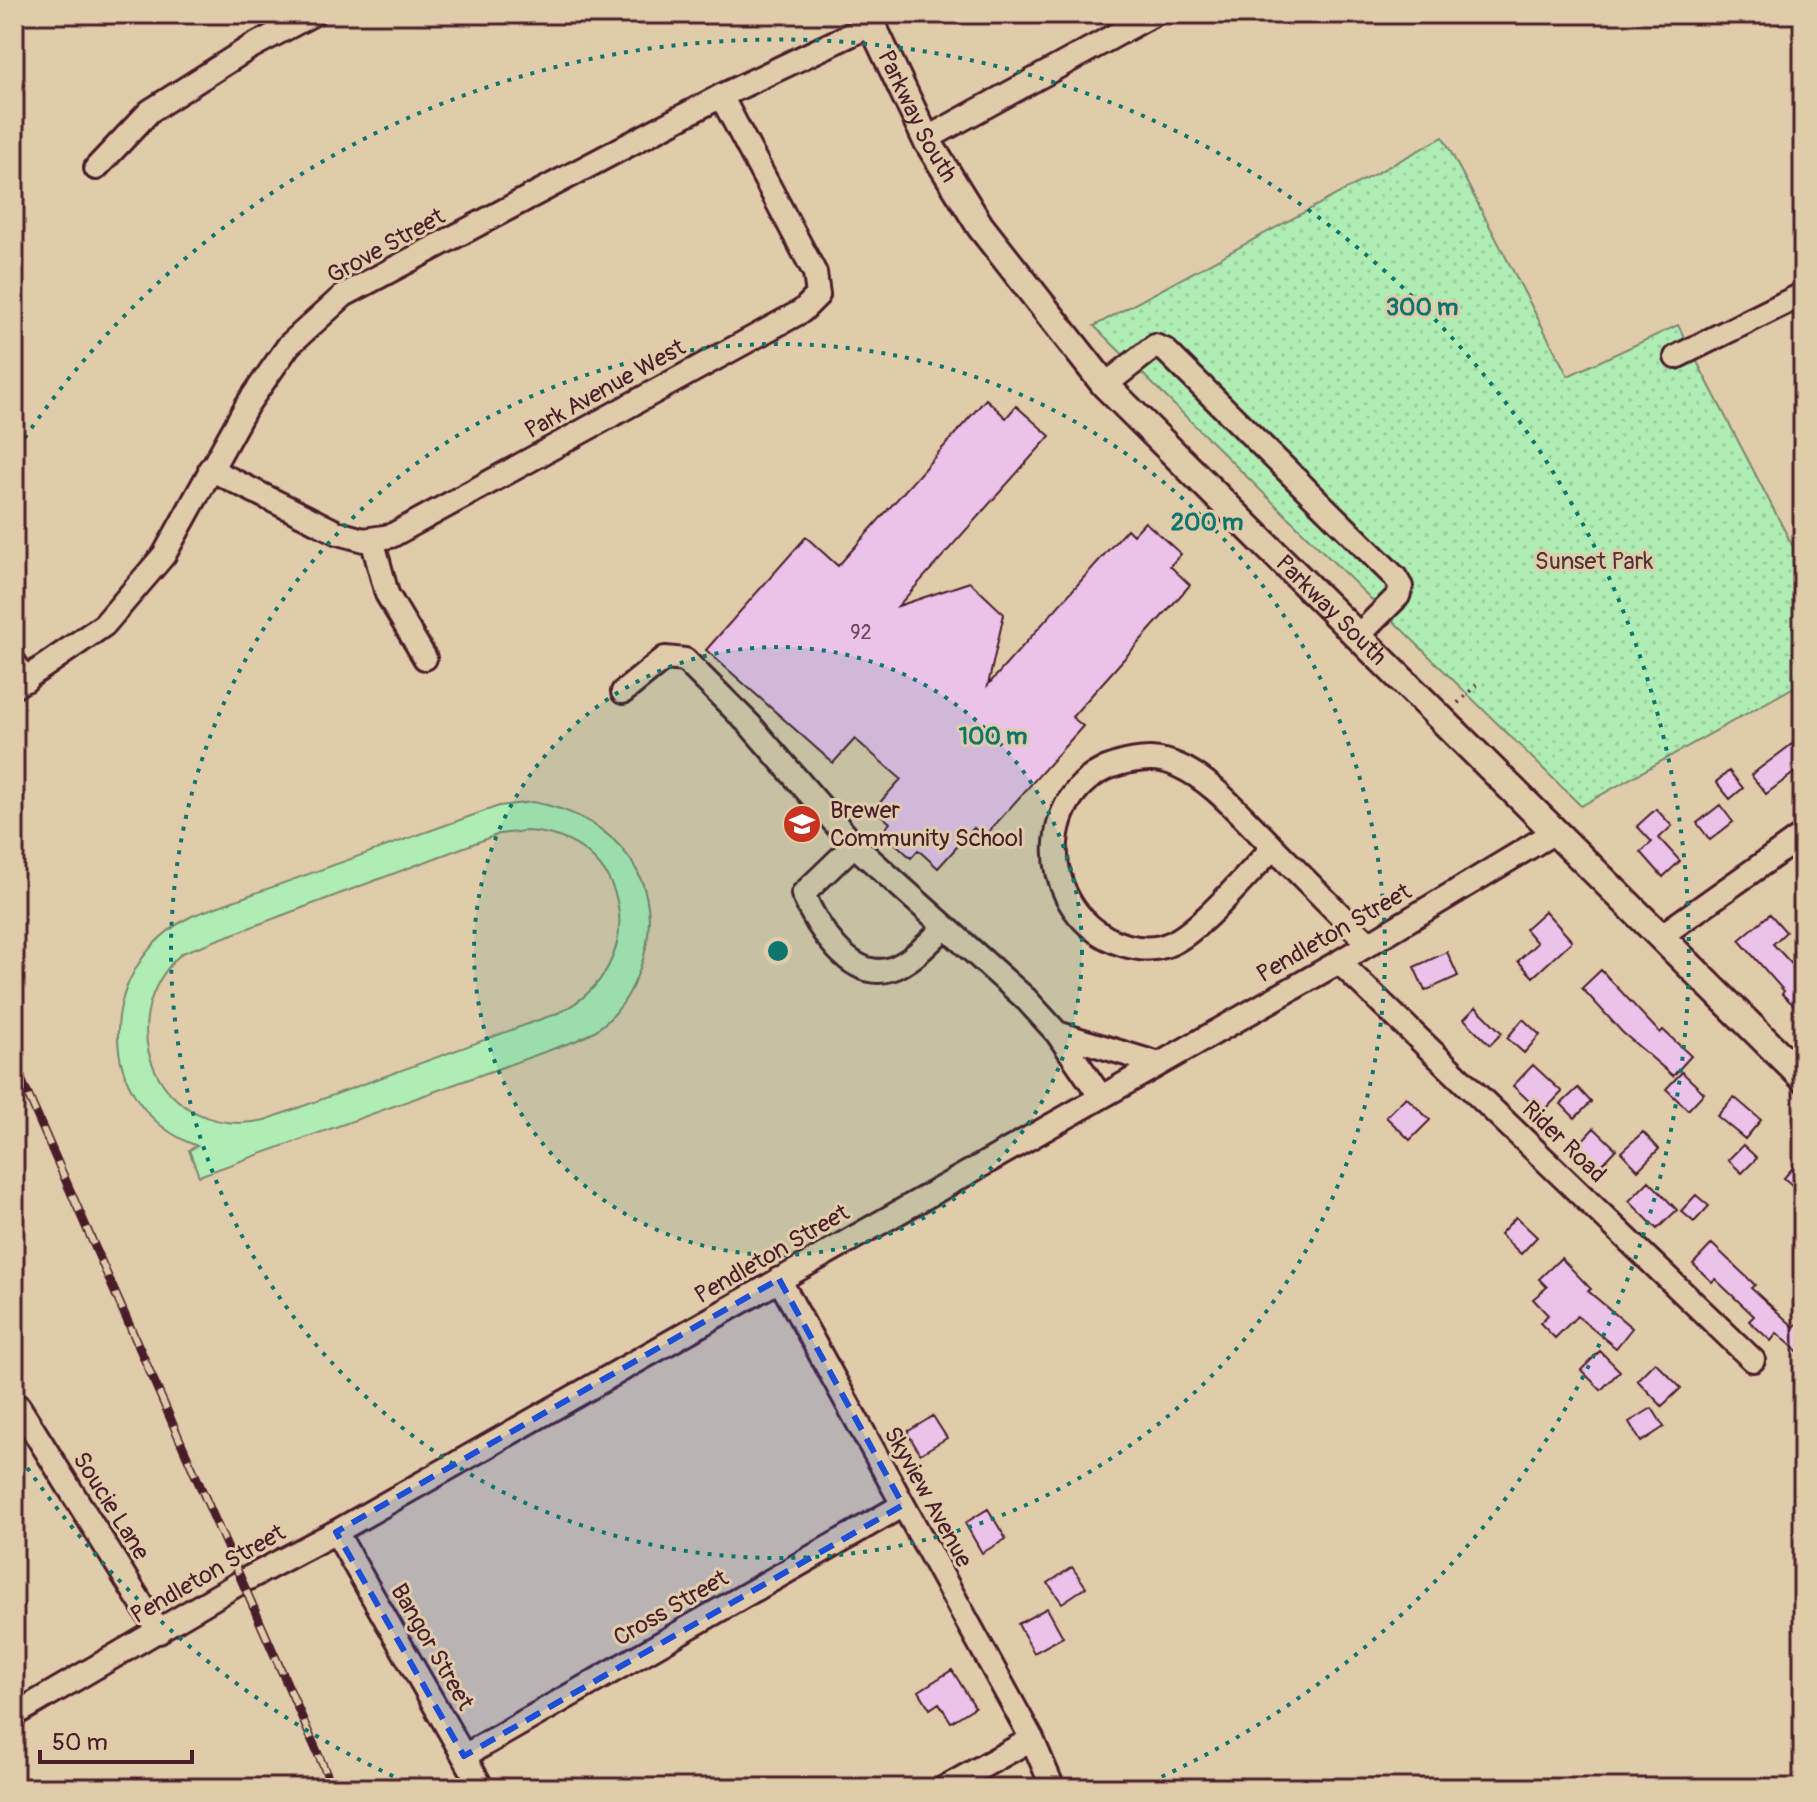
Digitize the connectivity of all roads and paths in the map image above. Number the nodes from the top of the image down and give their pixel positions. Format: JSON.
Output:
{"nodes":[{"id":1,"x":313,"y":14,"type":"edge"},
{"id":2,"x":1154,"y":14,"type":"edge"},
{"id":3,"x":869,"y":19,"type":"edge"},
{"id":4,"x":721,"y":96,"type":"junction"},
{"id":5,"x":926,"y":139,"type":"junction"},
{"id":6,"x":96,"y":168,"type":"dead end"},
{"id":7,"x":1803,"y":294,"type":"edge"},
{"id":8,"x":1676,"y":357,"type":"dead end"},
{"id":9,"x":1105,"y":385,"type":"junction"},
{"id":10,"x":210,"y":469,"type":"junction"},
{"id":11,"x":372,"y":539,"type":"junction"},
{"id":12,"x":1359,"y":635,"type":"junction"},
{"id":13,"x":425,"y":658,"type":"dead end"},
{"id":14,"x":18,"y":676,"type":"edge"},
{"id":15,"x":1481,"y":681,"type":"dead end"},
{"id":16,"x":623,"y":692,"type":"dead end"},
{"id":17,"x":1458,"y":703,"type":"dead end"},
{"id":18,"x":1553,"y":833,"type":"junction"},
{"id":19,"x":1803,"y":835,"type":"edge"},
{"id":20,"x":854,"y":845,"type":"junction"},
{"id":21,"x":1273,"y":848,"type":"junction"},
{"id":22,"x":945,"y":927,"type":"junction"},
{"id":23,"x":1661,"y":936,"type":"junction"},
{"id":24,"x":1369,"y":944,"type":"junction"},
{"id":25,"x":1339,"y":962,"type":"junction"},
{"id":26,"x":1057,"y":1033,"type":"junction"},
{"id":27,"x":1159,"y":1064,"type":"junction"},
{"id":28,"x":1803,"y":1078,"type":"edge"},
{"id":29,"x":1101,"y":1097,"type":"junction"},
{"id":30,"x":779,"y":1279,"type":"junction"},
{"id":31,"x":1753,"y":1360,"type":"dead end"},
{"id":32,"x":19,"y":1407,"type":"dead end"},
{"id":33,"x":903,"y":1505,"type":"junction"},
{"id":34,"x":336,"y":1532,"type":"junction"},
{"id":35,"x":159,"y":1632,"type":"junction"},
{"id":36,"x":14,"y":1715,"type":"edge"},
{"id":37,"x":1032,"y":1739,"type":"junction"},
{"id":38,"x":464,"y":1756,"type":"junction"},
{"id":39,"x":482,"y":1788,"type":"edge"},
{"id":40,"x":944,"y":1788,"type":"edge"},
{"id":41,"x":1053,"y":1788,"type":"edge"}],
"edges":[{"from":1,"to":6,"type":"street"},
{"from":2,"to":5,"type":"street"},
{"from":3,"to":4,"type":"street","name":"Grove Street"},
{"from":3,"to":5,"type":"main road","name":"Parkway South"},
{"from":4,"to":10,"type":"street","name":"Grove Street"},
{"from":4,"to":11,"type":"street","name":"Park Avenue West"},
{"from":5,"to":9,"type":"main road","name":"Parkway South"},
{"from":7,"to":8,"type":"street"},
{"from":9,"to":12,"type":"main road","name":"Parkway South"},
{"from":9,"to":12,"type":"street"},
{"from":10,"to":11,"type":"street"},
{"from":10,"to":14,"type":"street","name":"Grove Street"},
{"from":11,"to":13,"type":"street"},
{"from":12,"to":18,"type":"main road","name":"Parkway South"},
{"from":15,"to":17,"type":"path"},
{"from":16,"to":20,"type":"street"},
{"from":18,"to":23,"type":"main road","name":"Parkway South"},
{"from":18,"to":24,"type":"street","name":"Pendleton Street"},
{"from":19,"to":23,"type":"street"},
{"from":20,"to":22,"type":"street"},
{"from":20,"to":22,"type":"street"},
{"from":21,"to":21,"type":"street"},
{"from":21,"to":24,"type":"street"},
{"from":22,"to":26,"type":"street"},
{"from":23,"to":28,"type":"main road","name":"Parkway South"},
{"from":24,"to":25,"type":"street","name":"Pendleton Street"},
{"from":25,"to":27,"type":"street","name":"Pendleton Street"},
{"from":25,"to":31,"type":"street","name":"Rider Road"},
{"from":26,"to":27,"type":"street"},
{"from":26,"to":29,"type":"street"},
{"from":27,"to":29,"type":"street","name":"Pendleton Street"},
{"from":29,"to":30,"type":"street","name":"Pendleton Street"},
{"from":30,"to":33,"type":"street","name":"Skyview Avenue"},
{"from":30,"to":34,"type":"street","name":"Pendleton Street"},
{"from":32,"to":35,"type":"street","name":"Soucie Lane"},
{"from":33,"to":37,"type":"street","name":"Skyview Avenue"},
{"from":33,"to":38,"type":"street","name":"Cross Street"},
{"from":34,"to":35,"type":"street","name":"Pendleton Street"},
{"from":34,"to":38,"type":"street","name":"Bangor Street"},
{"from":35,"to":36,"type":"street","name":"Pendleton Street"},
{"from":37,"to":40,"type":"street"},
{"from":37,"to":41,"type":"street","name":"Skyview Avenue"},
{"from":38,"to":39,"type":"street","name":"Bangor Street"}]}
